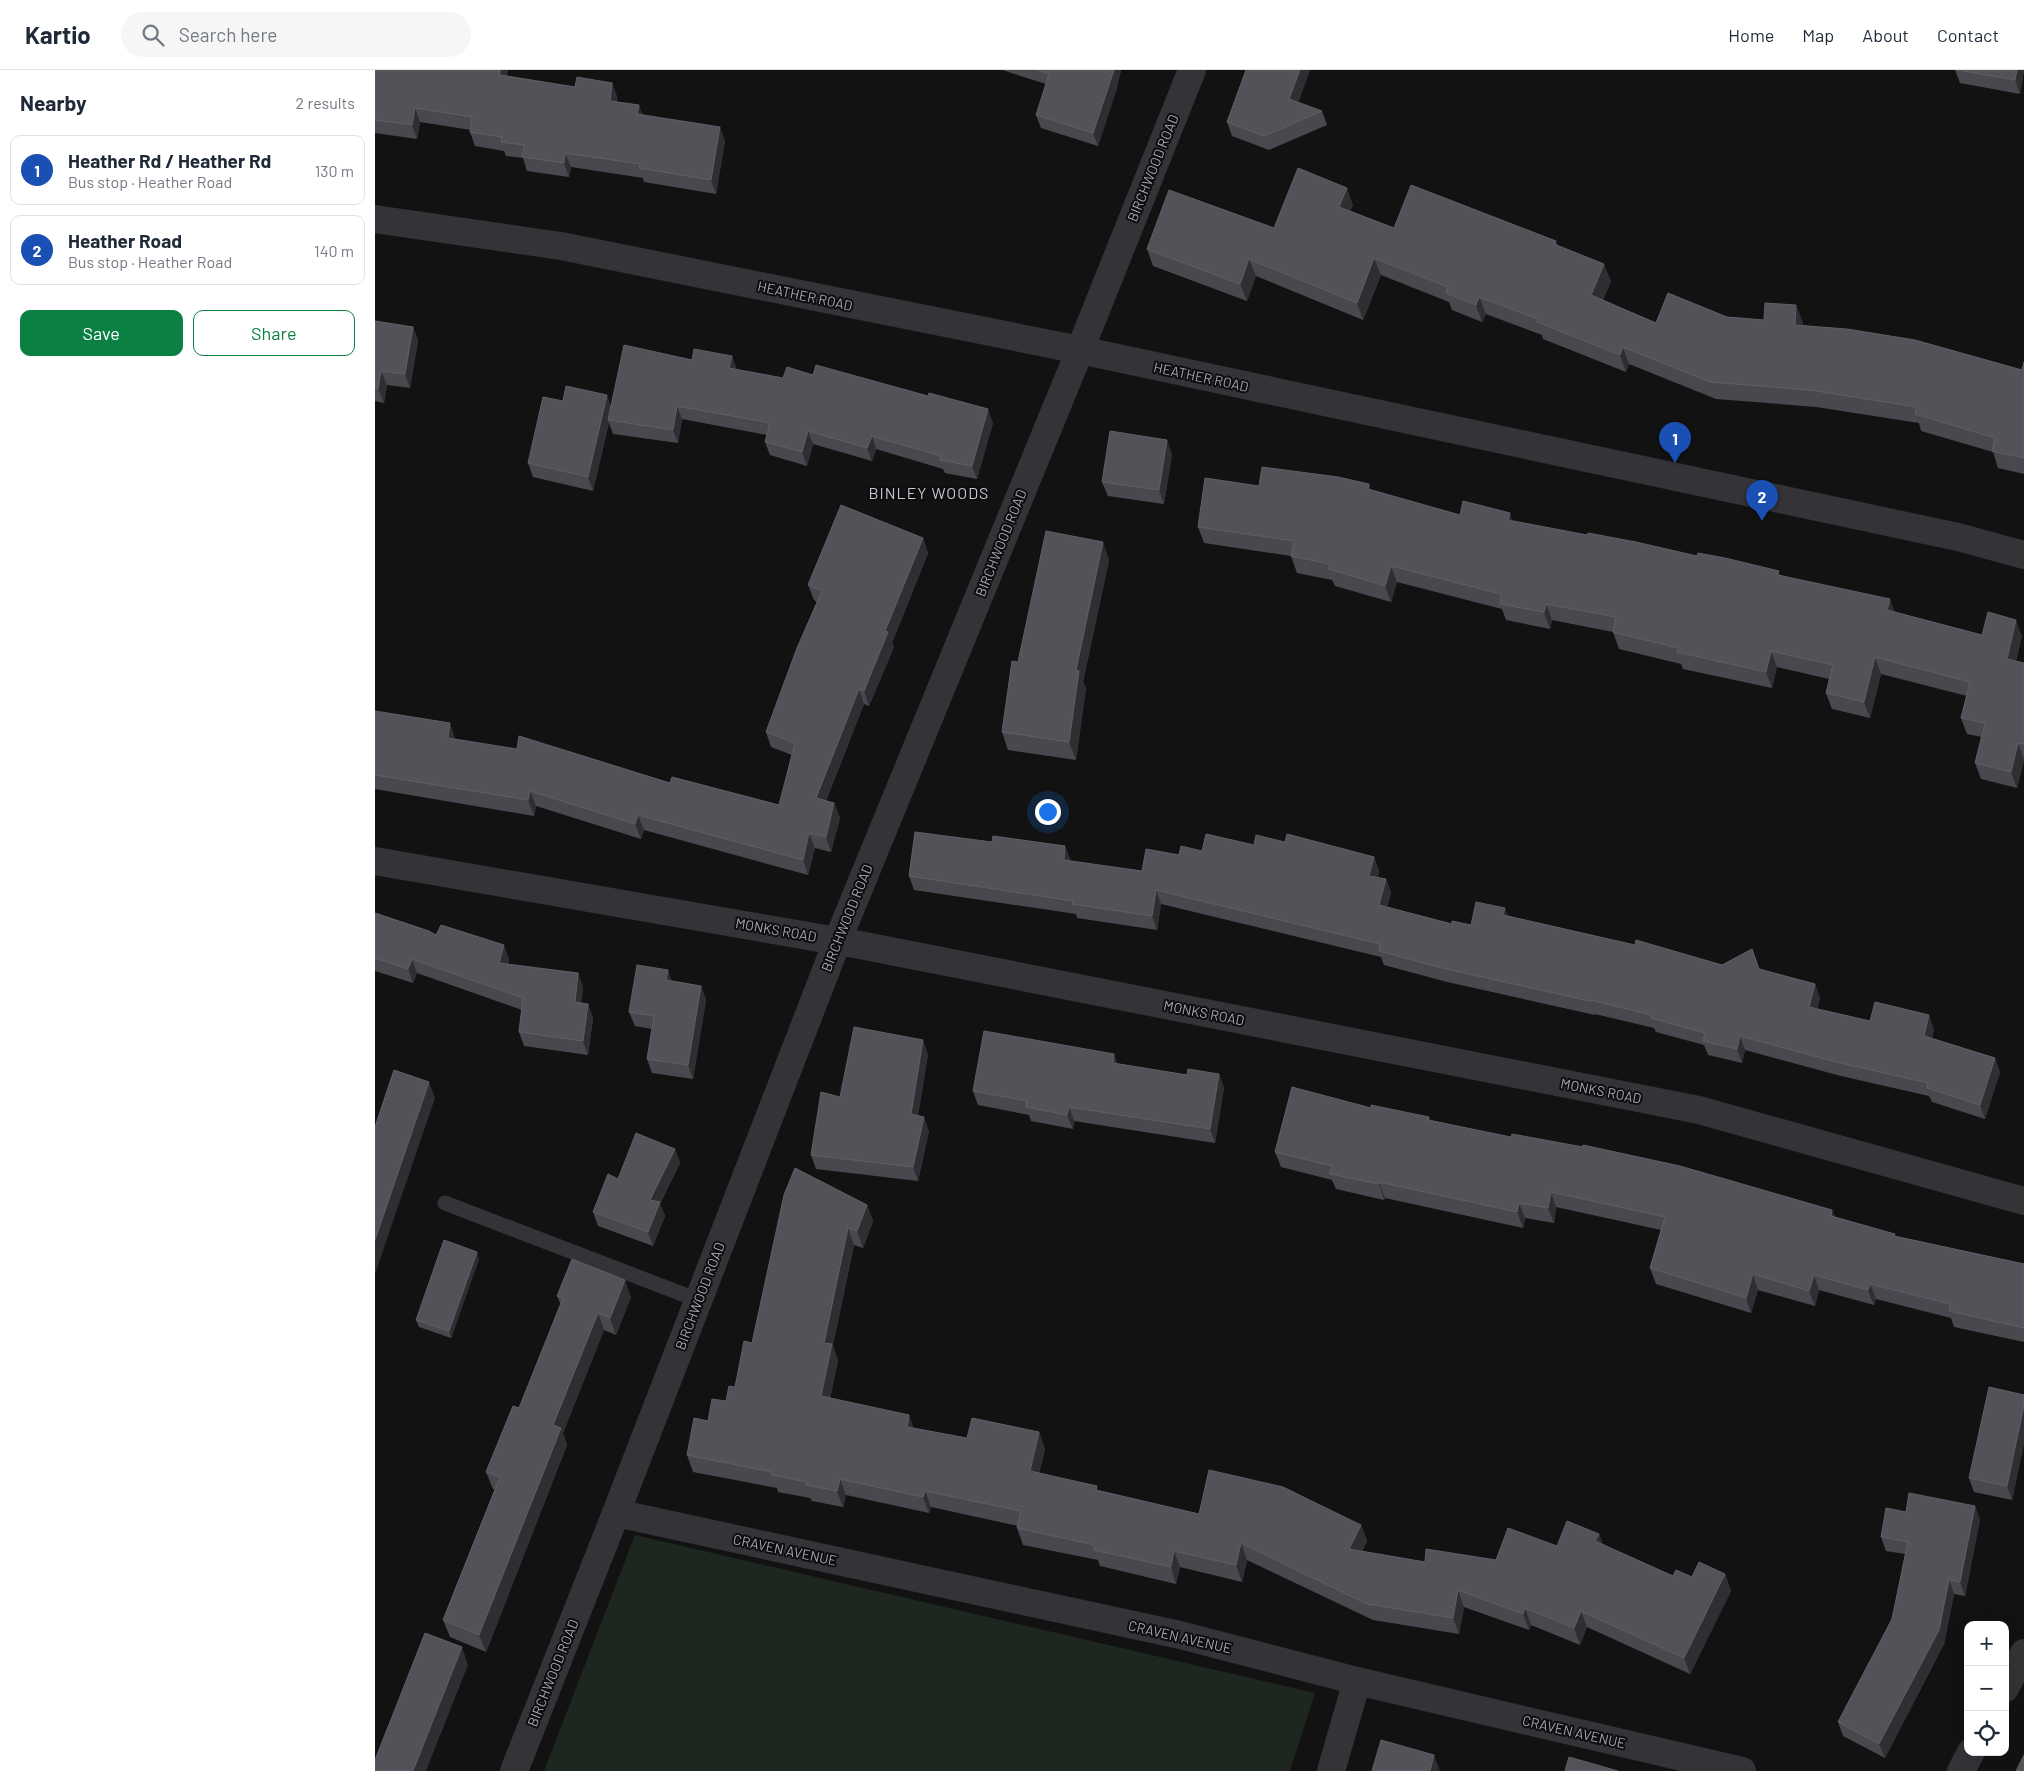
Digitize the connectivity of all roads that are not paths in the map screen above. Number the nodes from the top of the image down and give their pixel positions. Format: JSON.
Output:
{"nodes":[{"id":1,"x":1192,"y":70,"type":"edge"},
{"id":2,"x":375,"y":219,"type":"edge"},
{"id":3,"x":1080,"y":350,"type":"junction"},
{"id":4,"x":2024,"y":556,"type":"edge"},
{"id":5,"x":375,"y":861,"type":"edge"},
{"id":6,"x":837,"y":942,"type":"junction"},
{"id":7,"x":2024,"y":1200,"type":"edge"},
{"id":8,"x":445,"y":1203,"type":"dead end"},
{"id":9,"x":699,"y":1300,"type":"junction"},
{"id":10,"x":616,"y":1513,"type":"junction"},
{"id":11,"x":2024,"y":1653,"type":"edge"},
{"id":12,"x":1357,"y":1681,"type":"junction"},
{"id":13,"x":2009,"y":1681,"type":"edge"},
{"id":14,"x":1969,"y":1756,"type":"edge"},
{"id":15,"x":1688,"y":1765,"type":"edge"},
{"id":16,"x":514,"y":1771,"type":"edge"},
{"id":17,"x":1331,"y":1771,"type":"edge"},
{"id":18,"x":1741,"y":1771,"type":"edge"},
{"id":19,"x":1961,"y":1771,"type":"edge"}],
"edges":[{"from":1,"to":3,"type":"street","name":"BIRCHWOOD ROAD"},
{"from":2,"to":3,"type":"street","name":"HEATHER ROAD"},
{"from":3,"to":4,"type":"street","name":"HEATHER ROAD"},
{"from":3,"to":6,"type":"street","name":"BIRCHWOOD ROAD"},
{"from":5,"to":6,"type":"street","name":"MONKS ROAD"},
{"from":6,"to":7,"type":"street","name":"MONKS ROAD"},
{"from":6,"to":9,"type":"street","name":"BIRCHWOOD ROAD"},
{"from":8,"to":9,"type":"lane"},
{"from":9,"to":10,"type":"street","name":"BIRCHWOOD ROAD"},
{"from":10,"to":12,"type":"street","name":"CRAVEN AVENUE"},
{"from":10,"to":16,"type":"street","name":"BIRCHWOOD ROAD"},
{"from":11,"to":13,"type":"street"},
{"from":12,"to":15,"type":"street","name":"CRAVEN AVENUE"},
{"from":12,"to":17,"type":"street"},
{"from":14,"to":19,"type":"street"},
{"from":15,"to":18,"type":"street","name":"CRAVEN AVENUE"}]}
